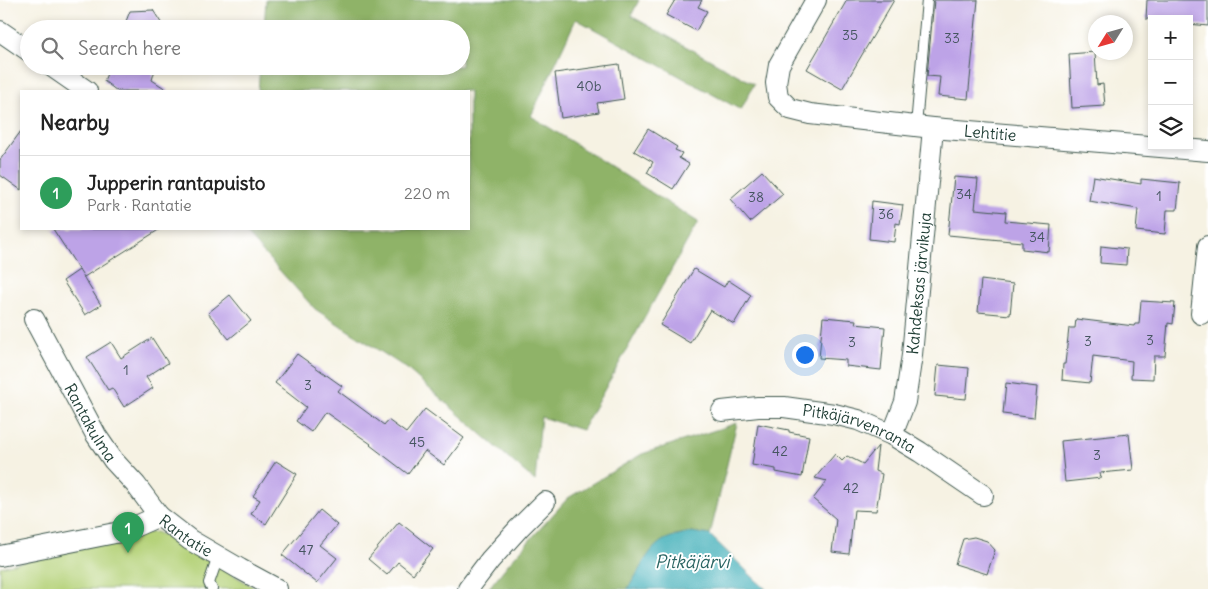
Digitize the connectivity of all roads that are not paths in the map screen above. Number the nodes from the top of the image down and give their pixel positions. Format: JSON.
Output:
{"nodes":[{"id":1,"x":816,"y":0,"type":"edge"},
{"id":2,"x":927,"y":0,"type":"edge"},
{"id":3,"x":0,"y":31,"type":"edge"},
{"id":4,"x":20,"y":45,"type":"edge"},
{"id":5,"x":64,"y":75,"type":"edge"},
{"id":6,"x":85,"y":90,"type":"edge"},
{"id":7,"x":924,"y":127,"type":"junction"},
{"id":8,"x":1208,"y":151,"type":"edge"},
{"id":9,"x":1208,"y":246,"type":"edge"},
{"id":10,"x":1201,"y":314,"type":"dead end"},
{"id":11,"x":34,"y":319,"type":"dead end"},
{"id":12,"x":722,"y":411,"type":"dead end"},
{"id":13,"x":892,"y":435,"type":"junction"},
{"id":14,"x":982,"y":495,"type":"dead end"},
{"id":15,"x":545,"y":502,"type":"dead end"},
{"id":16,"x":159,"y":516,"type":"junction"},
{"id":17,"x":0,"y":556,"type":"edge"},
{"id":18,"x":218,"y":557,"type":"junction"},
{"id":19,"x":212,"y":589,"type":"edge"},
{"id":20,"x":277,"y":589,"type":"edge"},
{"id":21,"x":468,"y":589,"type":"edge"}],
"edges":[{"from":1,"to":7,"type":"street","name":"Lehtitie"},
{"from":2,"to":7,"type":"lane"},
{"from":3,"to":4,"type":"street"},
{"from":5,"to":6,"type":"street"},
{"from":7,"to":8,"type":"street","name":"Lehtitie"},
{"from":7,"to":13,"type":"street","name":"Kahdeksas järvikuja"},
{"from":9,"to":10,"type":"street"},
{"from":11,"to":16,"type":"street","name":"Rantakulma"},
{"from":12,"to":13,"type":"street","name":"Pitkäjärvenranta"},
{"from":13,"to":14,"type":"street","name":"Pitkäjärvenranta"},
{"from":15,"to":21,"type":"street"},
{"from":16,"to":17,"type":"street","name":"Rantatie"},
{"from":16,"to":18,"type":"street","name":"Rantatie"},
{"from":18,"to":19,"type":"lane"},
{"from":18,"to":20,"type":"street","name":"Rantatie"}]}
